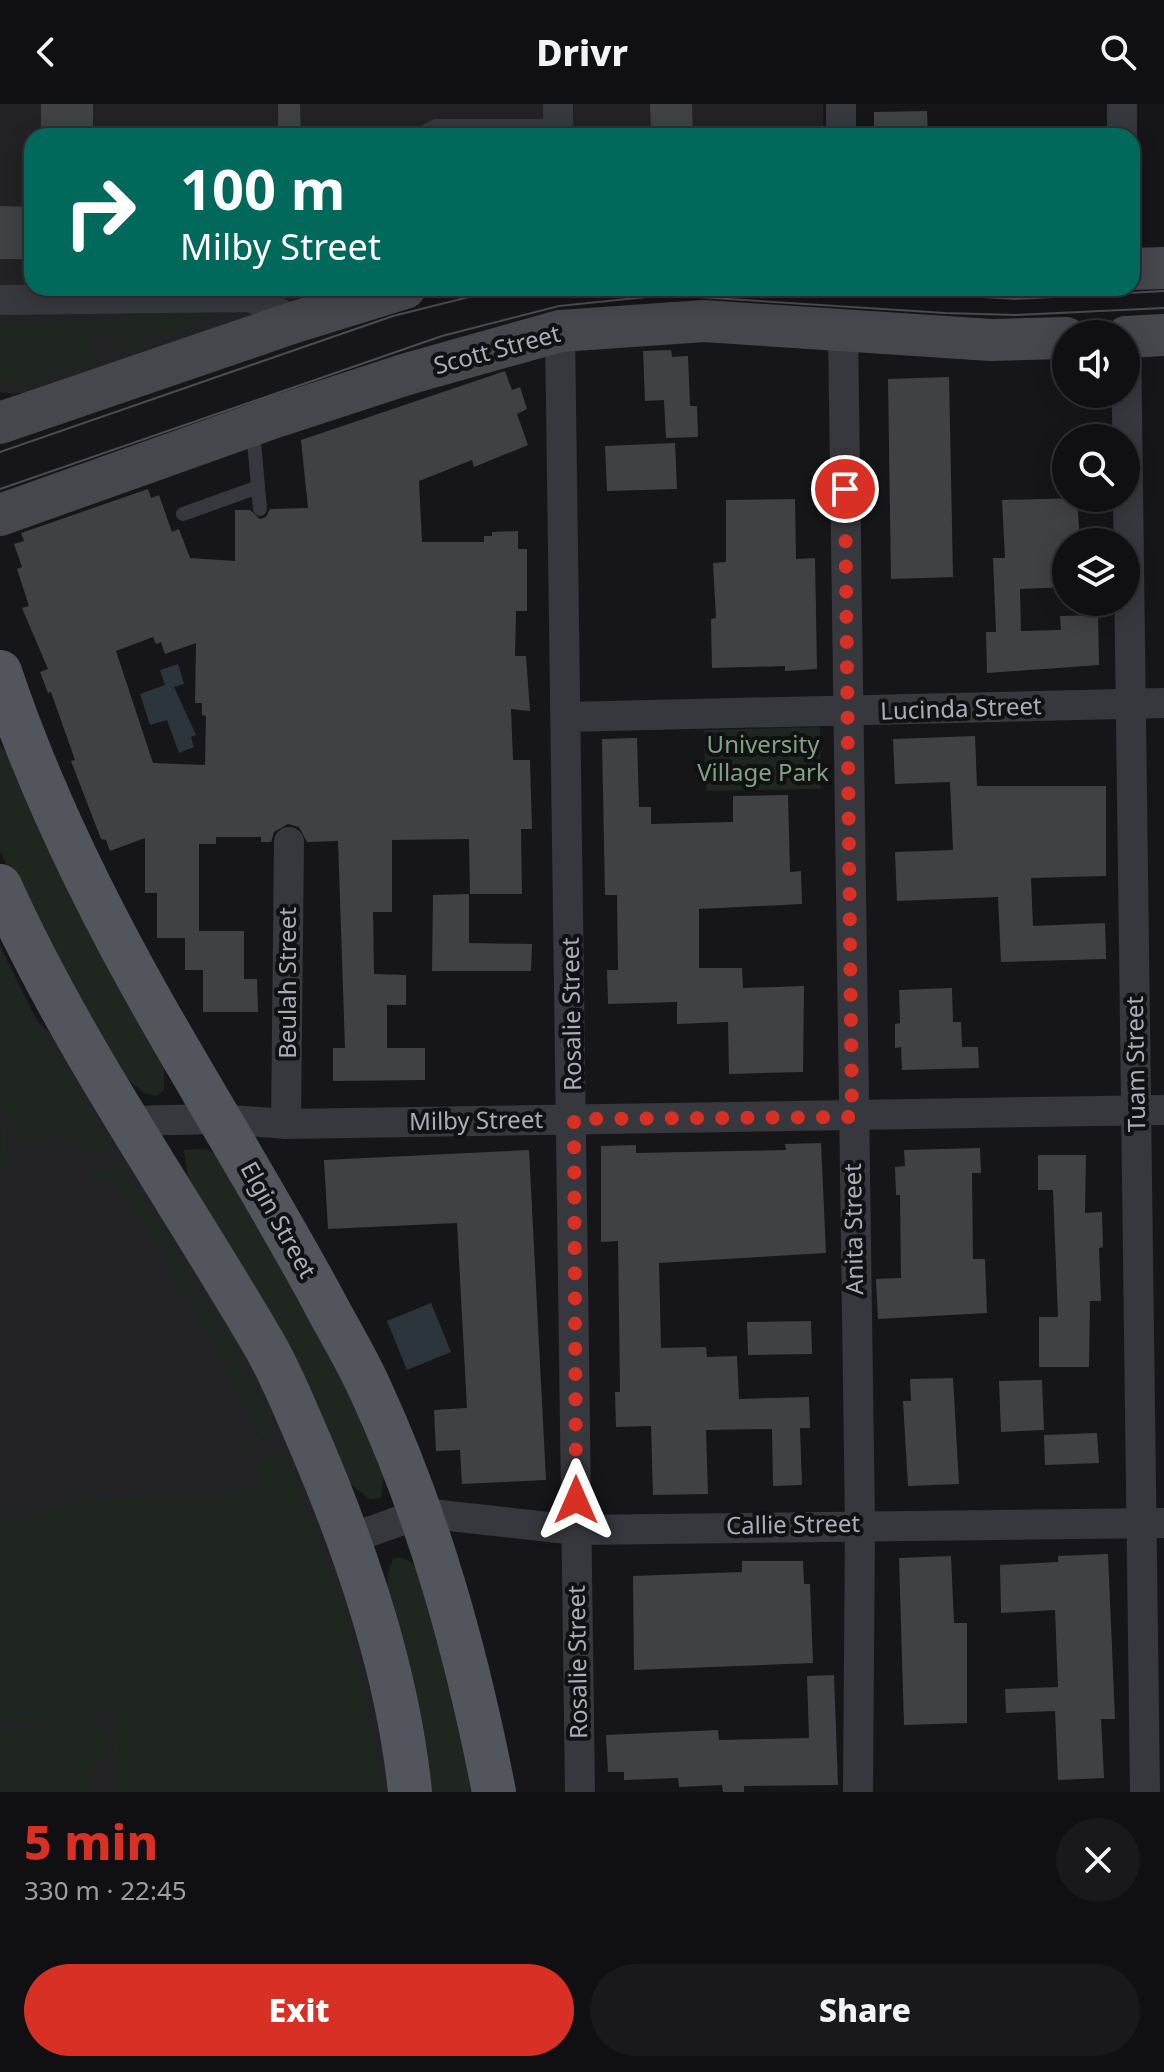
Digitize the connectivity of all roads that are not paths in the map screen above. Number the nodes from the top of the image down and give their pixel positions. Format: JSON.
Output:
{"nodes":[{"id":1,"x":841,"y":104,"type":"edge"},
{"id":2,"x":1122,"y":104,"type":"edge"},
{"id":3,"x":558,"y":122,"type":"edge"},
{"id":4,"x":431,"y":128,"type":"edge"},
{"id":5,"x":841,"y":128,"type":"edge"},
{"id":6,"x":1122,"y":128,"type":"edge"},
{"id":7,"x":1164,"y":268,"type":"edge"},
{"id":8,"x":1140,"y":269,"type":"edge"},
{"id":9,"x":379,"y":296,"type":"edge"},
{"id":10,"x":0,"y":300,"type":"edge"},
{"id":11,"x":295,"y":322,"type":"junction"},
{"id":12,"x":843,"y":330,"type":"junction"},
{"id":13,"x":560,"y":331,"type":"junction"},
{"id":14,"x":1164,"y":335,"type":"edge"},
{"id":15,"x":1140,"y":336,"type":"edge"},
{"id":16,"x":1052,"y":338,"type":"edge"},
{"id":17,"x":1126,"y":408,"type":"edge"},
{"id":18,"x":0,"y":423,"type":"edge"},
{"id":19,"x":253,"y":425,"type":"junction"},
{"id":20,"x":258,"y":487,"type":"junction"},
{"id":21,"x":260,"y":509,"type":"dead end"},
{"id":22,"x":183,"y":514,"type":"dead end"},
{"id":23,"x":0,"y":515,"type":"edge"},
{"id":24,"x":0,"y":672,"type":"edge"},
{"id":25,"x":1164,"y":703,"type":"edge"},
{"id":26,"x":1128,"y":704,"type":"junction"},
{"id":27,"x":847,"y":712,"type":"junction"},
{"id":28,"x":566,"y":717,"type":"junction"},
{"id":29,"x":289,"y":842,"type":"dead end"},
{"id":30,"x":0,"y":886,"type":"edge"},
{"id":31,"x":1151,"y":1110,"type":"edge"},
{"id":32,"x":852,"y":1117,"type":"junction"},
{"id":33,"x":220,"y":1119,"type":"junction"},
{"id":34,"x":574,"y":1119,"type":"junction"},
{"id":35,"x":125,"y":1121,"type":"junction"},
{"id":36,"x":286,"y":1124,"type":"junction"},
{"id":37,"x":422,"y":1513,"type":"junction"},
{"id":38,"x":1153,"y":1523,"type":"edge"},
{"id":39,"x":860,"y":1524,"type":"junction"},
{"id":40,"x":576,"y":1530,"type":"junction"},
{"id":41,"x":349,"y":1539,"type":"junction"},
{"id":42,"x":410,"y":1792,"type":"edge"},
{"id":43,"x":494,"y":1792,"type":"edge"},
{"id":44,"x":580,"y":1792,"type":"edge"},
{"id":45,"x":858,"y":1792,"type":"edge"},
{"id":46,"x":1145,"y":1792,"type":"edge"}],
"edges":[{"from":1,"to":5,"type":"street"},
{"from":2,"to":6,"type":"street"},
{"from":3,"to":4,"type":"lane"},
{"from":7,"to":8,"type":"main road"},
{"from":9,"to":11,"type":"main road"},
{"from":10,"to":11,"type":"street"},
{"from":11,"to":18,"type":"main road"},
{"from":12,"to":13,"type":"main road","name":"Scott Street"},
{"from":12,"to":16,"type":"main road","name":"Scott Street"},
{"from":12,"to":27,"type":"street","name":"Anita Street"},
{"from":13,"to":19,"type":"main road","name":"Scott Street"},
{"from":13,"to":28,"type":"street","name":"Rosalie Street"},
{"from":14,"to":15,"type":"main road"},
{"from":17,"to":26,"type":"street","name":"Tuam Street"},
{"from":19,"to":20,"type":"lane"},
{"from":19,"to":23,"type":"main road","name":"Scott Street"},
{"from":20,"to":21,"type":"lane"},
{"from":20,"to":22,"type":"lane"},
{"from":24,"to":33,"type":"main road","name":"Elgin Street"},
{"from":25,"to":26,"type":"street","name":"Lucinda Street"},
{"from":26,"to":27,"type":"street","name":"Lucinda Street"},
{"from":26,"to":31,"type":"street","name":"Tuam Street"},
{"from":27,"to":28,"type":"street","name":"Lucinda Street"},
{"from":27,"to":32,"type":"street","name":"Anita Street"},
{"from":28,"to":34,"type":"street","name":"Rosalie Street"},
{"from":29,"to":36,"type":"street","name":"Beulah Street"},
{"from":30,"to":35,"type":"main road"},
{"from":31,"to":32,"type":"street","name":"Milby Street"},
{"from":31,"to":38,"type":"street","name":"Tuam Street"},
{"from":32,"to":34,"type":"street","name":"Milby Street"},
{"from":32,"to":39,"type":"street","name":"Anita Street"},
{"from":33,"to":35,"type":"street","name":"Milby Street"},
{"from":33,"to":36,"type":"street","name":"Milby Street"},
{"from":33,"to":37,"type":"main road","name":"Elgin Street"},
{"from":34,"to":36,"type":"street","name":"Milby Street"},
{"from":34,"to":40,"type":"street","name":"Rosalie Street"},
{"from":35,"to":41,"type":"main road"},
{"from":37,"to":40,"type":"street","name":"Callie Street"},
{"from":37,"to":41,"type":"street"},
{"from":37,"to":43,"type":"main road","name":"Elgin Street"},
{"from":38,"to":39,"type":"street","name":"Callie Street"},
{"from":38,"to":46,"type":"street","name":"Tuam Street"},
{"from":39,"to":40,"type":"street","name":"Callie Street"},
{"from":39,"to":45,"type":"street","name":"Anita Street"},
{"from":40,"to":44,"type":"street","name":"Rosalie Street"},
{"from":41,"to":42,"type":"main road"}]}
